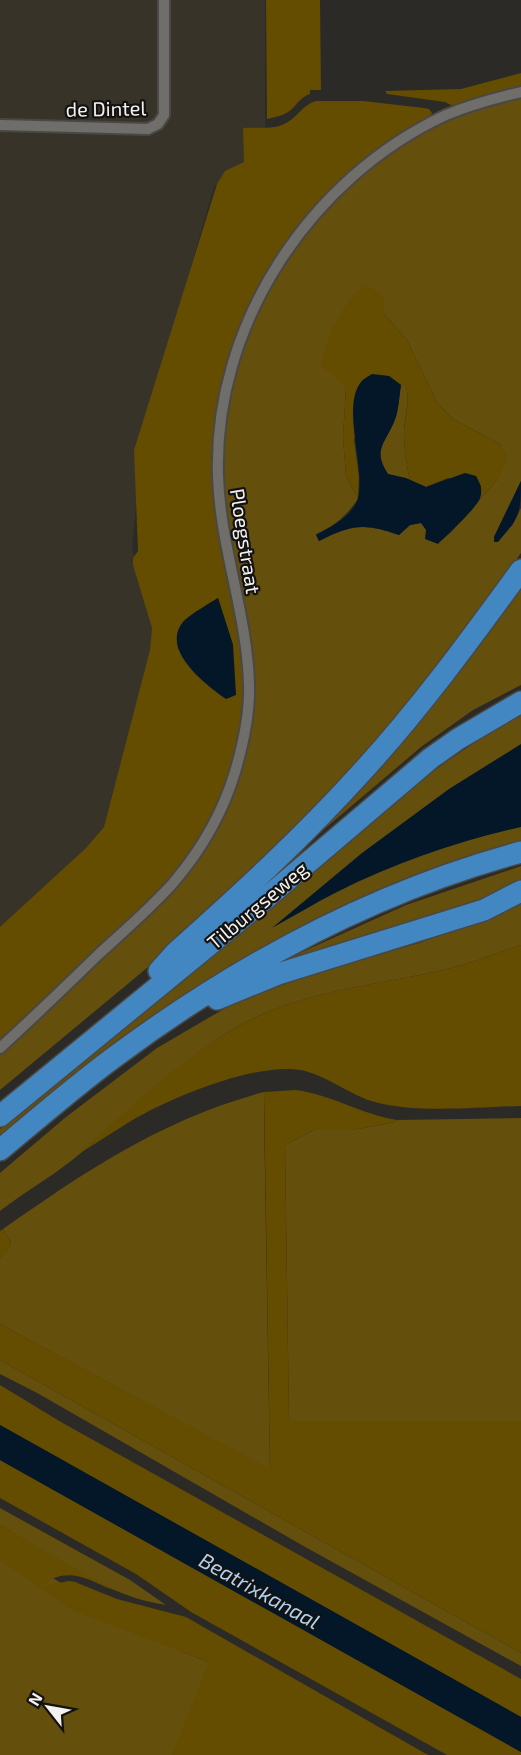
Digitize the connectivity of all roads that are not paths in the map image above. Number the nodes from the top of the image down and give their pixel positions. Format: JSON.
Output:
{"nodes":[{"id":1,"x":164,"y":0,"type":"edge"},
{"id":2,"x":521,"y":92,"type":"edge"},
{"id":3,"x":0,"y":125,"type":"edge"},
{"id":4,"x":521,"y":570,"type":"edge"},
{"id":5,"x":521,"y":702,"type":"edge"},
{"id":6,"x":521,"y":852,"type":"edge"},
{"id":7,"x":521,"y":891,"type":"edge"},
{"id":8,"x":175,"y":1014,"type":"junction"},
{"id":9,"x":108,"y":1027,"type":"junction"},
{"id":10,"x":0,"y":1048,"type":"edge"},
{"id":11,"x":0,"y":1116,"type":"edge"},
{"id":12,"x":0,"y":1150,"type":"edge"}],
"edges":[{"from":1,"to":3,"type":"street","name":"de Dintel"},
{"from":2,"to":10,"type":"street","name":"Ploegstraat"},
{"from":4,"to":9,"type":"highway"},
{"from":5,"to":9,"type":"highway","name":"Tilburgseweg"},
{"from":6,"to":8,"type":"highway","name":"Tilburgseweg"},
{"from":7,"to":8,"type":"highway"},
{"from":8,"to":12,"type":"highway","name":"Tilburgseweg"},
{"from":9,"to":11,"type":"highway","name":"Tilburgseweg"}]}
